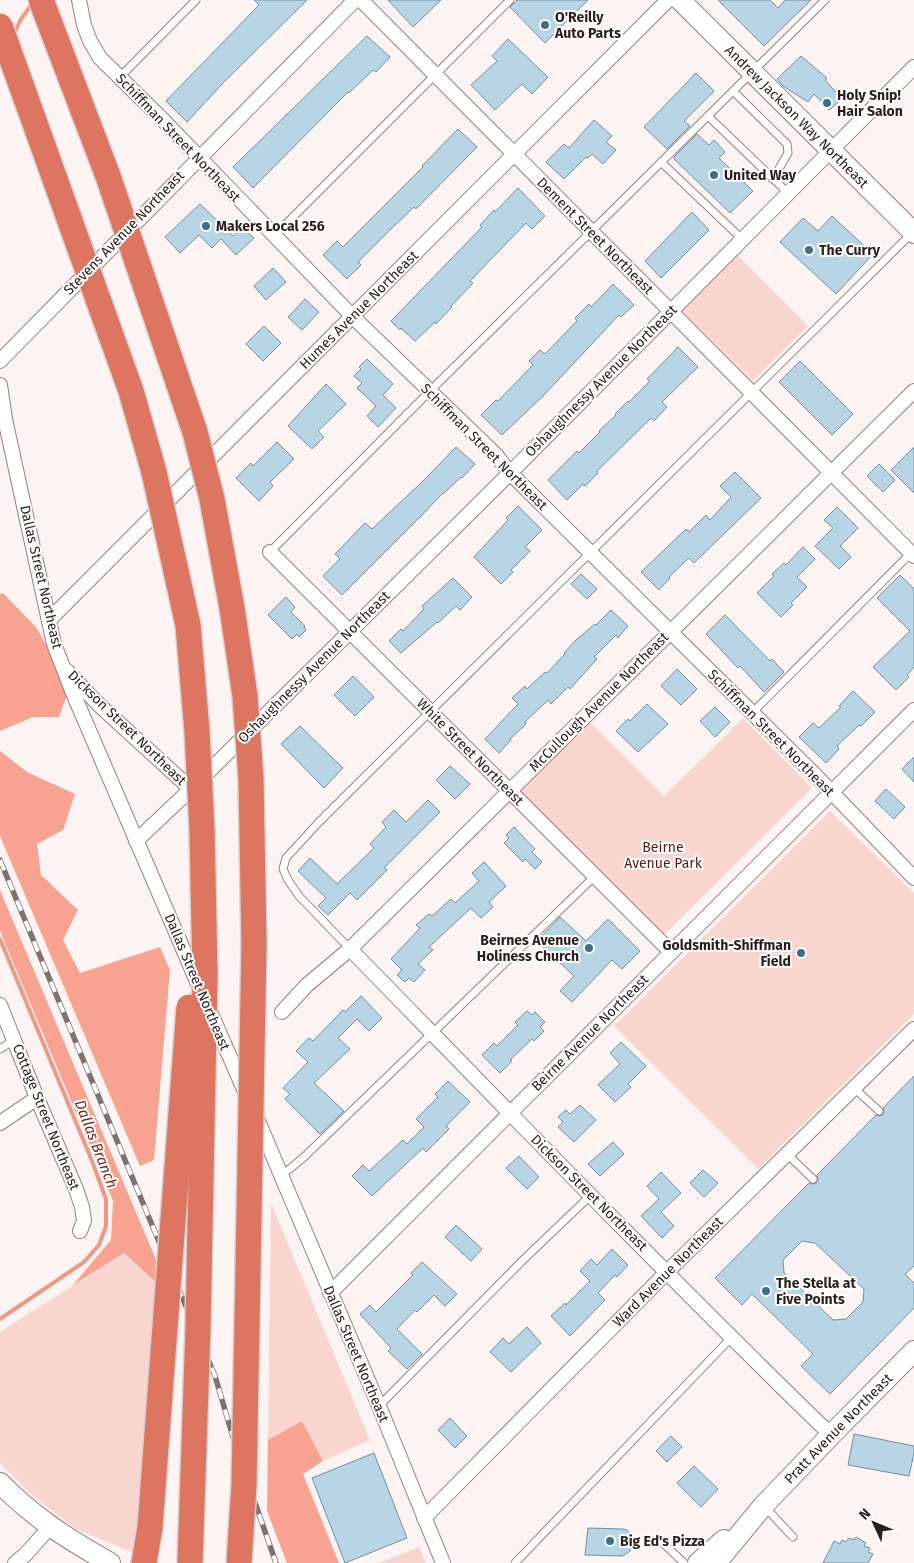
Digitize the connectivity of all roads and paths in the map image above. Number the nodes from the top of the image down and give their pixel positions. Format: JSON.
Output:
{"nodes":[{"id":1,"x":41,"y":0,"type":"edge"},
{"id":2,"x":51,"y":0,"type":"edge"},
{"id":3,"x":80,"y":0,"type":"edge"},
{"id":4,"x":196,"y":0,"type":"edge"},
{"id":5,"x":355,"y":0,"type":"edge"},
{"id":6,"x":361,"y":0,"type":"edge"},
{"id":7,"x":510,"y":0,"type":"edge"},
{"id":8,"x":668,"y":0,"type":"edge"},
{"id":9,"x":680,"y":0,"type":"edge"},
{"id":10,"x":824,"y":0,"type":"edge"},
{"id":11,"x":1,"y":31,"type":"edge"},
{"id":12,"x":914,"y":67,"type":"edge"},
{"id":13,"x":753,"y":72,"type":"junction"},
{"id":14,"x":435,"y":75,"type":"junction"},
{"id":15,"x":119,"y":78,"type":"junction"},
{"id":16,"x":72,"y":82,"type":"junction"},
{"id":17,"x":733,"y":91,"type":"junction"},
{"id":18,"x":708,"y":116,"type":"junction"},
{"id":19,"x":831,"y":150,"type":"junction"},
{"id":20,"x":515,"y":155,"type":"junction"},
{"id":21,"x":198,"y":158,"type":"junction"},
{"id":22,"x":661,"y":162,"type":"junction"},
{"id":23,"x":773,"y":179,"type":"junction"},
{"id":24,"x":788,"y":193,"type":"junction"},
{"id":25,"x":591,"y":231,"type":"junction"},
{"id":26,"x":914,"y":232,"type":"edge"},
{"id":27,"x":274,"y":236,"type":"junction"},
{"id":28,"x":742,"y":240,"type":"junction"},
{"id":29,"x":670,"y":311,"type":"junction"},
{"id":30,"x":353,"y":317,"type":"junction"},
{"id":31,"x":0,"y":361,"type":"edge"},
{"id":32,"x":0,"y":386,"type":"edge"},
{"id":33,"x":430,"y":391,"type":"junction"},
{"id":34,"x":914,"y":391,"type":"edge"},
{"id":35,"x":752,"y":393,"type":"junction"},
{"id":36,"x":510,"y":473,"type":"junction"},
{"id":37,"x":831,"y":473,"type":"junction"},
{"id":38,"x":270,"y":552,"type":"joint"},
{"id":39,"x":590,"y":552,"type":"junction"},
{"id":40,"x":913,"y":553,"type":"edge"},
{"id":41,"x":49,"y":620,"type":"junction"},
{"id":42,"x":349,"y":632,"type":"junction"},
{"id":43,"x":670,"y":632,"type":"junction"},
{"id":44,"x":63,"y":667,"type":"junction"},
{"id":45,"x":914,"y":710,"type":"edge"},
{"id":46,"x":430,"y":712,"type":"junction"},
{"id":47,"x":752,"y":713,"type":"junction"},
{"id":48,"x":191,"y":789,"type":"junction"},
{"id":49,"x":509,"y":791,"type":"junction"},
{"id":50,"x":831,"y":792,"type":"junction"},
{"id":51,"x":202,"y":830,"type":"junction"},
{"id":52,"x":136,"y":841,"type":"junction"},
{"id":53,"x":913,"y":875,"type":"edge"},
{"id":54,"x":594,"y":876,"type":"junction"},
{"id":55,"x":350,"y":949,"type":"junction"},
{"id":56,"x":671,"y":952,"type":"junction"},
{"id":57,"x":0,"y":1005,"type":"edge"},
{"id":58,"x":282,"y":1012,"type":"dead end"},
{"id":59,"x":914,"y":1029,"type":"edge"},
{"id":60,"x":432,"y":1033,"type":"junction"},
{"id":61,"x":15,"y":1040,"type":"junction"},
{"id":62,"x":0,"y":1050,"type":"edge"},
{"id":63,"x":854,"y":1088,"type":"junction"},
{"id":64,"x":37,"y":1098,"type":"junction"},
{"id":65,"x":879,"y":1111,"type":"dead end"},
{"id":66,"x":510,"y":1113,"type":"junction"},
{"id":67,"x":0,"y":1123,"type":"edge"},
{"id":68,"x":787,"y":1154,"type":"junction"},
{"id":69,"x":281,"y":1176,"type":"junction"},
{"id":70,"x":812,"y":1179,"type":"dead end"},
{"id":71,"x":590,"y":1196,"type":"junction"},
{"id":72,"x":80,"y":1231,"type":"dead end"},
{"id":73,"x":667,"y":1272,"type":"junction"},
{"id":74,"x":330,"y":1293,"type":"junction"},
{"id":75,"x":731,"y":1338,"type":"junction"},
{"id":76,"x":914,"y":1351,"type":"edge"},
{"id":77,"x":379,"y":1406,"type":"junction"},
{"id":78,"x":831,"y":1435,"type":"junction"},
{"id":79,"x":0,"y":1483,"type":"edge"},
{"id":80,"x":244,"y":1485,"type":"junction"},
{"id":81,"x":764,"y":1506,"type":"junction"},
{"id":82,"x":424,"y":1518,"type":"junction"},
{"id":83,"x":50,"y":1527,"type":"junction"},
{"id":84,"x":793,"y":1537,"type":"dead end"},
{"id":85,"x":663,"y":1543,"type":"dead end"},
{"id":86,"x":15,"y":1563,"type":"edge"},
{"id":87,"x":110,"y":1563,"type":"edge"},
{"id":88,"x":145,"y":1563,"type":"edge"},
{"id":89,"x":190,"y":1563,"type":"edge"},
{"id":90,"x":239,"y":1563,"type":"edge"},
{"id":91,"x":248,"y":1563,"type":"edge"},
{"id":92,"x":443,"y":1563,"type":"edge"},
{"id":93,"x":515,"y":1563,"type":"edge"},
{"id":94,"x":684,"y":1563,"type":"edge"},
{"id":95,"x":698,"y":1563,"type":"edge"},
{"id":96,"x":716,"y":1563,"type":"edge"}],
"edges":[{"from":1,"to":16,"type":"highway","bridge":true},
{"from":2,"to":16,"type":"highway","bridge":true},
{"from":3,"to":15,"type":"street","name":"Schiffman Street Northeast"},
{"from":4,"to":15,"type":"lane"},
{"from":5,"to":21,"type":"street","name":"Stevens Avenue Northeast"},
{"from":6,"to":14,"type":"street","name":"Dement Street Northeast"},
{"from":7,"to":14,"type":"lane"},
{"from":8,"to":20,"type":"street","name":"Humes Avenue Northeast"},
{"from":9,"to":13,"type":"main road","name":"Andrew Jackson Way Northeast"},
{"from":10,"to":13,"type":"lane"},
{"from":11,"to":51,"type":"highway","bridge":true},
{"from":12,"to":19,"type":"street","name":"Oshaughnessy Avenue Northeast"},
{"from":13,"to":17,"type":"lane"},
{"from":13,"to":19,"type":"main road","name":"Andrew Jackson Way Northeast"},
{"from":14,"to":20,"type":"street","name":"Dement Street Northeast"},
{"from":14,"to":27,"type":"lane"},
{"from":15,"to":21,"type":"street","name":"Schiffman Street Northeast"},
{"from":16,"to":80,"type":"highway","bridge":true},
{"from":17,"to":18,"type":"lane"},
{"from":17,"to":23,"type":"lane"},
{"from":18,"to":22,"type":"lane"},
{"from":18,"to":23,"type":"lane"},
{"from":19,"to":24,"type":"street","name":"Oshaughnessy Avenue Northeast"},
{"from":19,"to":26,"type":"main road","name":"Andrew Jackson Way Northeast"},
{"from":20,"to":25,"type":"street","name":"Dement Street Northeast"},
{"from":20,"to":30,"type":"street","name":"Humes Avenue Northeast"},
{"from":21,"to":27,"type":"street","name":"Schiffman Street Northeast"},
{"from":21,"to":31,"type":"street","name":"Stevens Avenue Northeast"},
{"from":22,"to":25,"type":"lane"},
{"from":22,"to":28,"type":"lane"},
{"from":23,"to":24,"type":"lane"},
{"from":24,"to":28,"type":"street","name":"Oshaughnessy Avenue Northeast"},
{"from":25,"to":29,"type":"street","name":"Dement Street Northeast"},
{"from":25,"to":33,"type":"lane"},
{"from":26,"to":35,"type":"lane"},
{"from":27,"to":30,"type":"street","name":"Schiffman Street Northeast"},
{"from":28,"to":29,"type":"street","name":"Oshaughnessy Avenue Northeast"},
{"from":29,"to":35,"type":"street","name":"Dement Street Northeast"},
{"from":29,"to":36,"type":"street","name":"Oshaughnessy Avenue Northeast"},
{"from":30,"to":33,"type":"street","name":"Schiffman Street Northeast"},
{"from":30,"to":41,"type":"street","name":"Humes Avenue Northeast"},
{"from":32,"to":41,"type":"street","name":"Dallas Street Northeast"},
{"from":33,"to":36,"type":"street","name":"Schiffman Street Northeast"},
{"from":33,"to":38,"type":"lane"},
{"from":34,"to":37,"type":"street","name":"McCullough Avenue Northeast"},
{"from":35,"to":37,"type":"street","name":"Dement Street Northeast"},
{"from":35,"to":39,"type":"lane"},
{"from":36,"to":39,"type":"street","name":"Schiffman Street Northeast"},
{"from":36,"to":42,"type":"street","name":"Oshaughnessy Avenue Northeast"},
{"from":37,"to":40,"type":"street","name":"Dement Street Northeast"},
{"from":37,"to":43,"type":"street","name":"McCullough Avenue Northeast"},
{"from":38,"to":42,"type":"street","name":"White Street Northeast"},
{"from":39,"to":43,"type":"street","name":"Schiffman Street Northeast"},
{"from":39,"to":46,"type":"lane"},
{"from":40,"to":47,"type":"lane"},
{"from":41,"to":44,"type":"street","name":"Dallas Street Northeast"},
{"from":42,"to":46,"type":"street","name":"White Street Northeast"},
{"from":42,"to":48,"type":"street","name":"Oshaughnessy Avenue Northeast"},
{"from":43,"to":47,"type":"street","name":"Schiffman Street Northeast"},
{"from":43,"to":49,"type":"street","name":"McCullough Avenue Northeast"},
{"from":44,"to":48,"type":"street","name":"Dickson Street Northeast"},
{"from":44,"to":52,"type":"street","name":"Dallas Street Northeast"},
{"from":45,"to":50,"type":"street","name":"Beirne Avenue Northeast"},
{"from":46,"to":49,"type":"street","name":"White Street Northeast"},
{"from":46,"to":55,"type":"lane"},
{"from":47,"to":50,"type":"street","name":"Schiffman Street Northeast"},
{"from":48,"to":52,"type":"street","name":"Oshaughnessy Avenue Northeast"},
{"from":49,"to":54,"type":"street","name":"White Street Northeast"},
{"from":49,"to":55,"type":"street","name":"McCullough Avenue Northeast"},
{"from":50,"to":53,"type":"street","name":"Schiffman Street Northeast"},
{"from":50,"to":56,"type":"street","name":"Beirne Avenue Northeast"},
{"from":51,"to":88,"type":"highway","bridge":true},
{"from":51,"to":89,"type":"highway","bridge":true},
{"from":52,"to":69,"type":"street","name":"Dallas Street Northeast"},
{"from":54,"to":56,"type":"street","name":"White Street Northeast"},
{"from":54,"to":60,"type":"lane"},
{"from":55,"to":58,"type":"street","name":"McCullough Avenue Northeast"},
{"from":55,"to":60,"type":"street","name":"Dickson Street Northeast"},
{"from":56,"to":66,"type":"street","name":"Beirne Avenue Northeast"},
{"from":57,"to":61,"type":"street","name":"Cottage Street Northeast"},
{"from":59,"to":63,"type":"street","name":"Ward Avenue Northeast"},
{"from":60,"to":66,"type":"street","name":"Dickson Street Northeast"},
{"from":60,"to":69,"type":"lane"},
{"from":61,"to":62,"type":"lane"},
{"from":61,"to":64,"type":"street","name":"Cottage Street Northeast"},
{"from":63,"to":65,"type":"lane"},
{"from":63,"to":68,"type":"street","name":"Ward Avenue Northeast"},
{"from":64,"to":67,"type":"street"},
{"from":64,"to":72,"type":"street","name":"Cottage Street Northeast"},
{"from":66,"to":71,"type":"street","name":"Dickson Street Northeast"},
{"from":66,"to":74,"type":"street","name":"Beirne Avenue Northeast"},
{"from":68,"to":70,"type":"lane"},
{"from":68,"to":73,"type":"street","name":"Ward Avenue Northeast"},
{"from":69,"to":74,"type":"street","name":"Dallas Street Northeast"},
{"from":71,"to":73,"type":"street","name":"Dickson Street Northeast"},
{"from":71,"to":77,"type":"lane"},
{"from":73,"to":75,"type":"street","name":"Dickson Street Northeast"},
{"from":73,"to":82,"type":"street","name":"Ward Avenue Northeast"},
{"from":74,"to":77,"type":"street","name":"Dallas Street Northeast"},
{"from":75,"to":78,"type":"street","name":"Dickson Street Northeast"},
{"from":75,"to":93,"type":"lane"},
{"from":76,"to":78,"type":"main road","name":"Pratt Avenue Northeast"},
{"from":77,"to":82,"type":"street","name":"Dallas Street Northeast"},
{"from":78,"to":81,"type":"main road","name":"Pratt Avenue Northeast"},
{"from":79,"to":83,"type":"main road"},
{"from":80,"to":90,"type":"highway","bridge":true},
{"from":80,"to":91,"type":"highway","bridge":true},
{"from":81,"to":84,"type":"lane"},
{"from":81,"to":95,"type":"main road","name":"Pratt Avenue Northeast"},
{"from":81,"to":96,"type":"main road","name":"Pratt Avenue Northeast"},
{"from":82,"to":92,"type":"street","name":"Dallas Street Northeast"},
{"from":83,"to":86,"type":"street"},
{"from":83,"to":87,"type":"main road"},
{"from":85,"to":94,"type":"lane"}]}
